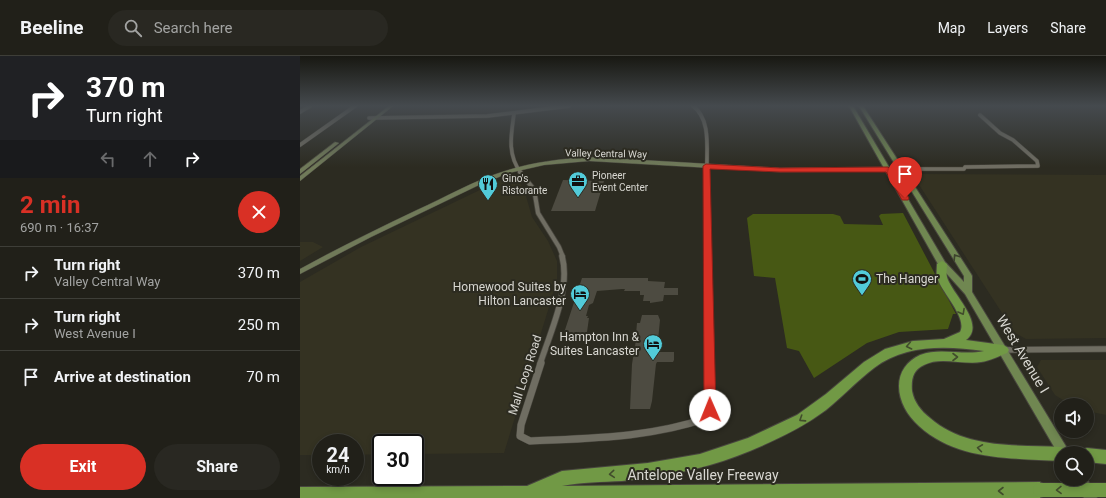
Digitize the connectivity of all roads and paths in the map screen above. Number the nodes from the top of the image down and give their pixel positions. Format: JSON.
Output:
{"nodes":[{"id":1,"x":326,"y":127,"type":"edge"},
{"id":2,"x":358,"y":127,"type":"edge"},
{"id":3,"x":365,"y":127,"type":"edge"},
{"id":4,"x":513,"y":127,"type":"edge"},
{"id":5,"x":706,"y":127,"type":"edge"},
{"id":6,"x":863,"y":127,"type":"edge"},
{"id":7,"x":875,"y":127,"type":"edge"},
{"id":8,"x":993,"y":127,"type":"edge"},
{"id":9,"x":300,"y":145,"type":"edge"},
{"id":10,"x":706,"y":166,"type":"junction"},
{"id":11,"x":517,"y":168,"type":"junction"},
{"id":12,"x":901,"y":169,"type":"junction"},
{"id":13,"x":888,"y":170,"type":"junction"},
{"id":14,"x":300,"y":172,"type":"edge"},
{"id":15,"x":300,"y":179,"type":"edge"},
{"id":16,"x":942,"y":264,"type":"junction"},
{"id":17,"x":300,"y":272,"type":"edge"},
{"id":18,"x":968,"y":292,"type":"junction"},
{"id":19,"x":938,"y":344,"type":"junction"},
{"id":20,"x":1106,"y":349,"type":"edge"},
{"id":21,"x":1003,"y":350,"type":"junction"},
{"id":22,"x":1060,"y":446,"type":"edge"},
{"id":23,"x":1054,"y":454,"type":"edge"},
{"id":24,"x":1094,"y":455,"type":"edge"},
{"id":25,"x":1106,"y":456,"type":"edge"},
{"id":26,"x":1084,"y":486,"type":"edge"},
{"id":27,"x":1106,"y":490,"type":"edge"},
{"id":28,"x":528,"y":493,"type":"junction"},
{"id":29,"x":300,"y":495,"type":"edge"},
{"id":30,"x":1091,"y":498,"type":"edge"}],
"edges":[{"from":1,"to":9,"type":"street"},
{"from":2,"to":14,"type":"street"},
{"from":3,"to":15,"type":"street"},
{"from":4,"to":11,"type":"street"},
{"from":5,"to":10,"type":"street"},
{"from":6,"to":13,"type":"main road","name":"West Avenue I"},
{"from":7,"to":12,"type":"main road","name":"West Avenue I"},
{"from":8,"to":12,"type":"street"},
{"from":10,"to":11,"type":"street","name":"Valley Central Way"},
{"from":10,"to":11,"type":"street","name":"Mall Loop Road"},
{"from":10,"to":13,"type":"street","name":"Valley Central Way"},
{"from":11,"to":17,"type":"street","name":"Valley Central Way"},
{"from":12,"to":13,"type":"street"},
{"from":18,"to":12,"type":"main road","name":"West Avenue I","one_way":true},
{"from":13,"to":16,"type":"main road","name":"West Avenue I"},
{"from":16,"to":18,"type":"main road","name":"West Avenue I"},
{"from":16,"to":19,"type":"highway","one_way":true},
{"from":18,"to":21,"type":"main road","name":"West Avenue I"},
{"from":19,"to":21,"type":"highway"},
{"from":19,"to":28,"type":"highway","one_way":true},
{"from":20,"to":21,"type":"street"},
{"from":21,"to":22,"type":"main road","name":"West Avenue I"},
{"from":23,"to":21,"type":"highway","one_way":true},
{"from":24,"to":25,"type":"highway"},
{"from":26,"to":30,"type":"main road"},
{"from":27,"to":28,"type":"highway","name":"Antelope Valley Freeway","one_way":true,"bridge":true},
{"from":28,"to":29,"type":"highway","name":"Antelope Valley Freeway"}]}
